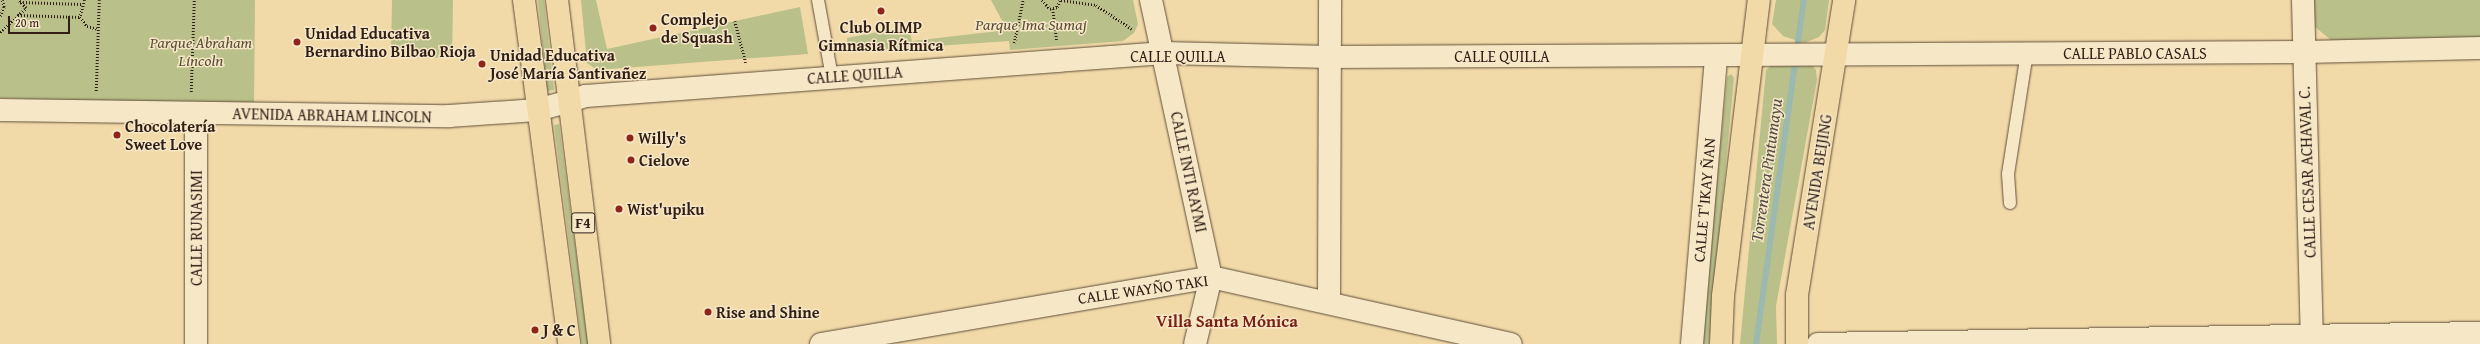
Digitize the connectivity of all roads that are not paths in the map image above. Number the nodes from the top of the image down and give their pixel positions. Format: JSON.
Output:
{"nodes":[{"id":1,"x":524,"y":0,"type":"edge"},
{"id":2,"x":558,"y":0,"type":"edge"},
{"id":3,"x":818,"y":0,"type":"edge"},
{"id":4,"x":1151,"y":0,"type":"edge"},
{"id":5,"x":1330,"y":0,"type":"edge"},
{"id":6,"x":1759,"y":0,"type":"edge"},
{"id":7,"x":1844,"y":0,"type":"edge"},
{"id":8,"x":2303,"y":0,"type":"edge"},
{"id":9,"x":2480,"y":48,"type":"edge"},
{"id":10,"x":2303,"y":52,"type":"junction"},
{"id":11,"x":1164,"y":53,"type":"junction"},
{"id":12,"x":2027,"y":53,"type":"junction"},
{"id":13,"x":1752,"y":54,"type":"junction"},
{"id":14,"x":1798,"y":54,"type":"joint"},
{"id":15,"x":1836,"y":54,"type":"junction"},
{"id":16,"x":1716,"y":56,"type":"junction"},
{"id":17,"x":1329,"y":57,"type":"junction"},
{"id":18,"x":832,"y":77,"type":"junction"},
{"id":19,"x":568,"y":102,"type":"junction"},
{"id":20,"x":194,"y":105,"type":"junction"},
{"id":21,"x":0,"y":110,"type":"edge"},
{"id":22,"x":537,"y":110,"type":"junction"},
{"id":23,"x":2010,"y":203,"type":"dead end"},
{"id":24,"x":1211,"y":277,"type":"junction"},
{"id":25,"x":1329,"y":302,"type":"junction"},
{"id":26,"x":2480,"y":333,"type":"edge"},
{"id":27,"x":2312,"y":339,"type":"edge"},
{"id":28,"x":2058,"y":343,"type":"edge"},
{"id":29,"x":196,"y":344,"type":"edge"},
{"id":30,"x":569,"y":344,"type":"edge"},
{"id":31,"x":599,"y":344,"type":"edge"},
{"id":32,"x":821,"y":344,"type":"edge"},
{"id":33,"x":1195,"y":344,"type":"edge"},
{"id":34,"x":1511,"y":344,"type":"edge"},
{"id":35,"x":1692,"y":344,"type":"edge"},
{"id":36,"x":1721,"y":344,"type":"edge"},
{"id":37,"x":1797,"y":344,"type":"edge"},
{"id":38,"x":1818,"y":344,"type":"edge"}],
"edges":[{"from":1,"to":22,"type":"main road","number":"F4"},
{"from":2,"to":19,"type":"main road","number":"F4"},
{"from":3,"to":18,"type":"lane"},
{"from":4,"to":11,"type":"street","name":"CALLE INTI RAYMI"},
{"from":5,"to":17,"type":"street"},
{"from":6,"to":13,"type":"main road"},
{"from":7,"to":15,"type":"main road","name":"AVENIDA BEIJING"},
{"from":8,"to":10,"type":"street","name":"CALLE CESAR ACHAVAL C."},
{"from":9,"to":10,"type":"street","name":"CALLE PABLO CASALS"},
{"from":10,"to":12,"type":"street","name":"CALLE PABLO CASALS"},
{"from":10,"to":27,"type":"street","name":"CALLE CESAR ACHAVAL C."},
{"from":11,"to":17,"type":"street","name":"CALLE QUILLA"},
{"from":11,"to":18,"type":"street","name":"CALLE QUILLA"},
{"from":11,"to":24,"type":"street","name":"CALLE INTI RAYMI"},
{"from":12,"to":15,"type":"street","name":"CALLE PABLO CASALS"},
{"from":12,"to":23,"type":"lane"},
{"from":13,"to":14,"type":"street","name":"CALLE QUILLA"},
{"from":13,"to":16,"type":"street","name":"CALLE QUILLA"},
{"from":13,"to":36,"type":"main road"},
{"from":14,"to":15,"type":"street","name":"CALLE PABLO CASALS"},
{"from":15,"to":37,"type":"main road","name":"AVENIDA BEIJING"},
{"from":16,"to":17,"type":"street","name":"CALLE QUILLA"},
{"from":16,"to":35,"type":"street","name":"CALLE T'IKAY ÑAN"},
{"from":17,"to":25,"type":"street"},
{"from":18,"to":19,"type":"street","name":"CALLE QUILLA"},
{"from":19,"to":22,"type":"street","name":"AVENIDA ABRAHAM LINCOLN"},
{"from":19,"to":31,"type":"main road","number":"F4"},
{"from":20,"to":21,"type":"street","name":"AVENIDA ABRAHAM LINCOLN"},
{"from":20,"to":22,"type":"street","name":"AVENIDA ABRAHAM LINCOLN"},
{"from":20,"to":29,"type":"street","name":"CALLE RUNASIMI"},
{"from":22,"to":30,"type":"main road","number":"F4"},
{"from":24,"to":25,"type":"street","name":"CALLE WAYÑO TAKI"},
{"from":24,"to":32,"type":"street","name":"CALLE WAYÑO TAKI"},
{"from":24,"to":33,"type":"street","name":"CALLE INTI RAYMI"},
{"from":25,"to":34,"type":"street","name":"CALLE WAYÑO TAKI"},
{"from":26,"to":27,"type":"street"},
{"from":27,"to":28,"type":"street"},
{"from":28,"to":38,"type":"street"}]}
